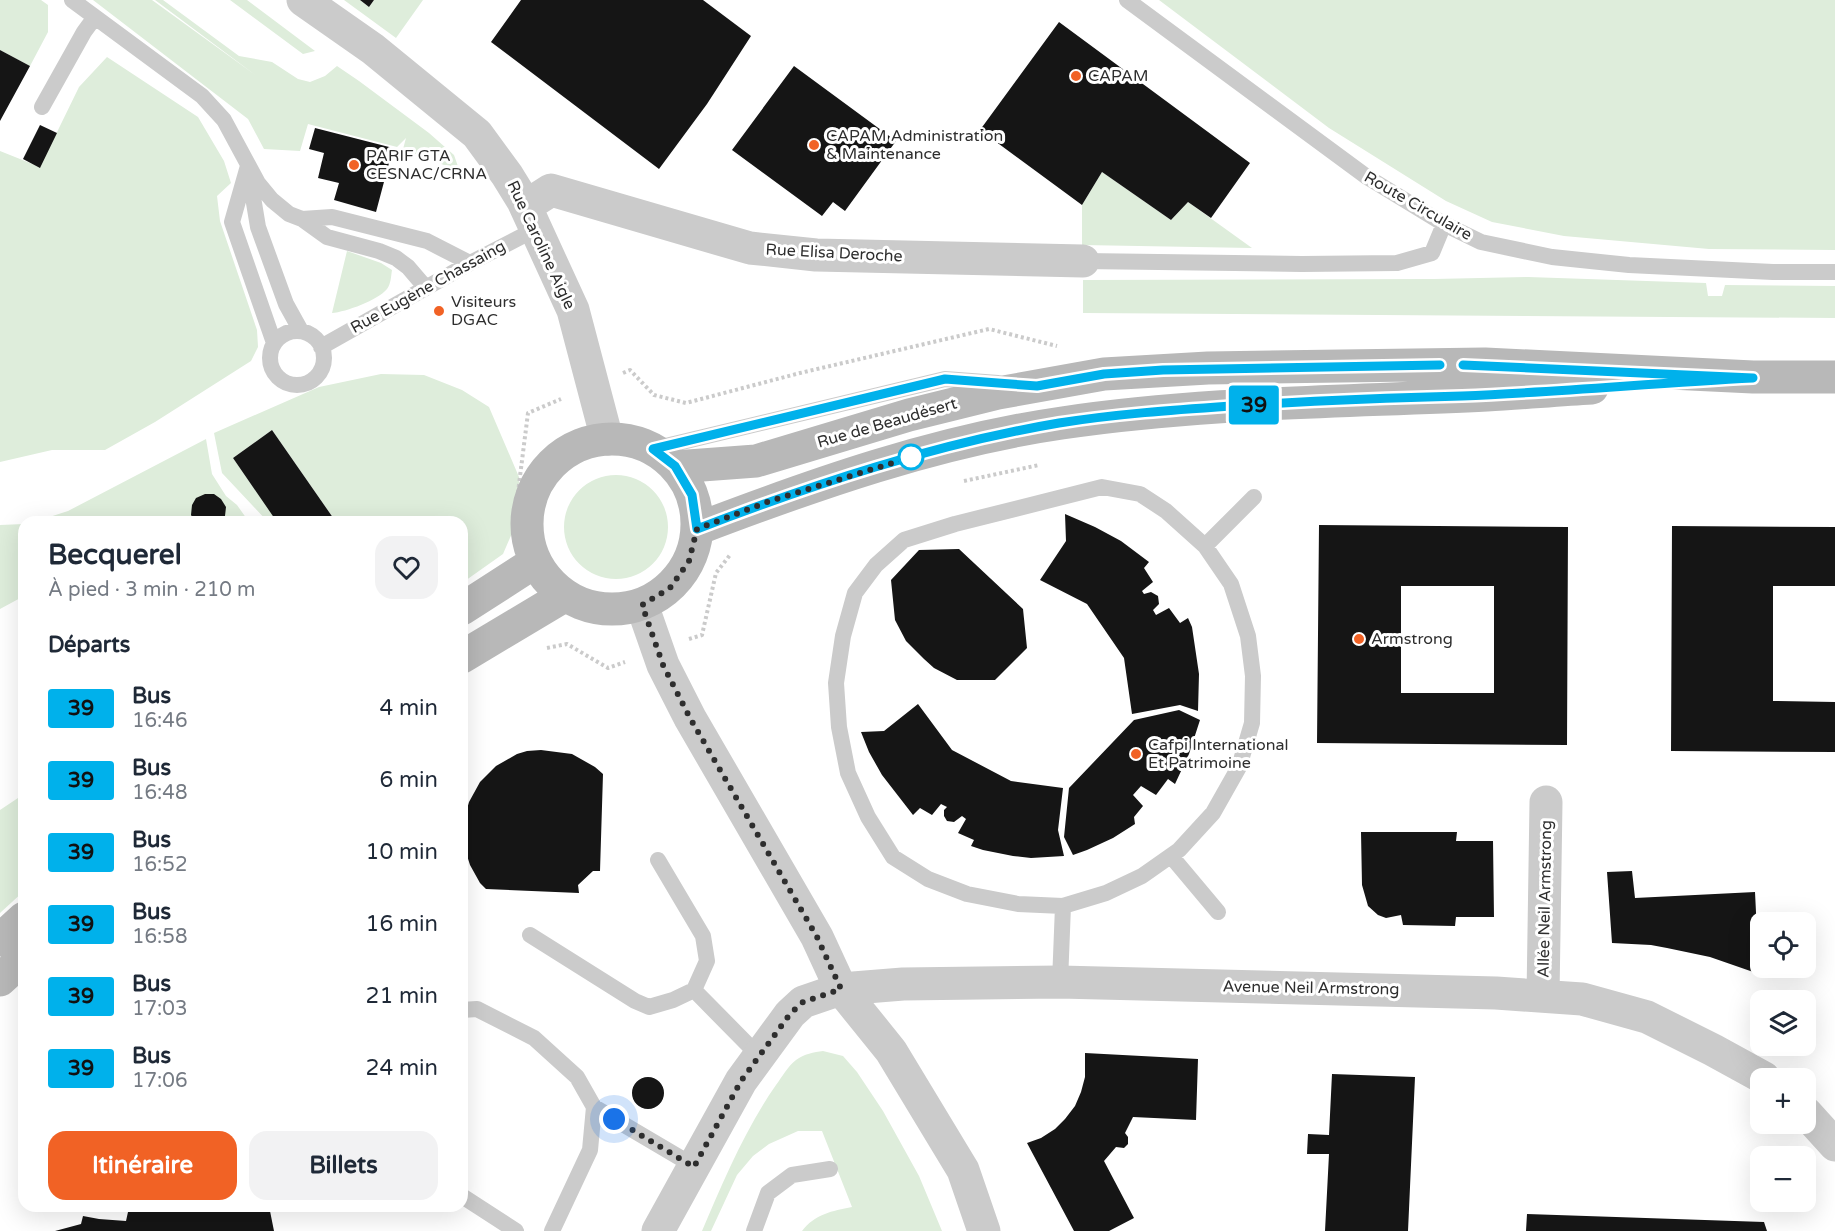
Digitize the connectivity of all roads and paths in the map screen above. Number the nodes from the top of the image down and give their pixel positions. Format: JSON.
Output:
{"nodes":[{"id":1,"x":72,"y":0,"type":"edge"},
{"id":2,"x":303,"y":0,"type":"edge"},
{"id":3,"x":1126,"y":0,"type":"edge"},
{"id":4,"x":95,"y":17,"type":"junction"},
{"id":5,"x":42,"y":107,"type":"dead end"},
{"id":6,"x":248,"y":166,"type":"junction"},
{"id":7,"x":531,"y":217,"type":"junction"},
{"id":8,"x":302,"y":219,"type":"junction"},
{"id":9,"x":1444,"y":224,"type":"junction"},
{"id":10,"x":1083,"y":261,"type":"joint"},
{"id":11,"x":470,"y":263,"type":"junction"},
{"id":12,"x":1835,"y":272,"type":"edge"},
{"id":13,"x":426,"y":288,"type":"junction"},
{"id":14,"x":301,"y":331,"type":"junction"},
{"id":15,"x":274,"y":344,"type":"junction"},
{"id":16,"x":321,"y":346,"type":"junction"},
{"id":17,"x":1835,"y":377,"type":"edge"},
{"id":18,"x":1753,"y":378,"type":"junction"},
{"id":19,"x":528,"y":413,"type":"dead end"},
{"id":20,"x":607,"y":439,"type":"junction"},
{"id":21,"x":664,"y":458,"type":"junction"},
{"id":22,"x":1254,"y":497,"type":"dead end"},
{"id":23,"x":697,"y":529,"type":"junction"},
{"id":24,"x":509,"y":539,"type":"dead end"},
{"id":25,"x":1205,"y":546,"type":"junction"},
{"id":26,"x":535,"y":562,"type":"junction"},
{"id":27,"x":564,"y":596,"type":"junction"},
{"id":28,"x":468,"y":605,"type":"edge"},
{"id":29,"x":642,"y":605,"type":"junction"},
{"id":30,"x":468,"y":653,"type":"edge"},
{"id":31,"x":1546,"y":802,"type":"dead end"},
{"id":32,"x":1171,"y":856,"type":"junction"},
{"id":33,"x":658,"y":860,"type":"dead end"},
{"id":34,"x":1063,"y":906,"type":"junction"},
{"id":35,"x":1218,"y":912,"type":"dead end"},
{"id":36,"x":18,"y":924,"type":"edge"},
{"id":37,"x":530,"y":935,"type":"dead end"},
{"id":38,"x":0,"y":940,"type":"edge"},
{"id":39,"x":18,"y":964,"type":"edge"},
{"id":40,"x":0,"y":980,"type":"edge"},
{"id":41,"x":1060,"y":982,"type":"junction"},
{"id":42,"x":841,"y":989,"type":"junction"},
{"id":43,"x":694,"y":990,"type":"junction"},
{"id":44,"x":1543,"y":996,"type":"junction"},
{"id":45,"x":468,"y":1010,"type":"edge"},
{"id":46,"x":759,"y":1056,"type":"junction"},
{"id":47,"x":1750,"y":1070,"type":"edge"},
{"id":48,"x":594,"y":1107,"type":"junction"},
{"id":49,"x":1816,"y":1124,"type":"edge"},
{"id":50,"x":1835,"y":1145,"type":"edge"},
{"id":51,"x":694,"y":1167,"type":"junction"},
{"id":52,"x":830,"y":1169,"type":"dead end"},
{"id":53,"x":468,"y":1200,"type":"edge"},
{"id":54,"x":516,"y":1231,"type":"edge"},
{"id":55,"x":552,"y":1231,"type":"edge"},
{"id":56,"x":658,"y":1231,"type":"edge"},
{"id":57,"x":753,"y":1231,"type":"edge"},
{"id":58,"x":984,"y":1231,"type":"edge"}],
"edges":[{"from":1,"to":4,"type":"lane"},
{"from":2,"to":7,"type":"street","name":"Rue Caroline Aigle"},
{"from":3,"to":9,"type":"lane","name":"Route Circulaire"},
{"from":4,"to":5,"type":"lane"},
{"from":4,"to":6,"type":"lane"},
{"from":6,"to":8,"type":"lane"},
{"from":6,"to":14,"type":"lane"},
{"from":6,"to":15,"type":"lane"},
{"from":7,"to":10,"type":"street","name":"Rue Elisa Deroche"},
{"from":7,"to":11,"type":"lane","name":"Rue Eugène Chassaing"},
{"from":7,"to":20,"type":"street","name":"Rue Caroline Aigle"},
{"from":8,"to":11,"type":"lane"},
{"from":8,"to":13,"type":"lane"},
{"from":9,"to":10,"type":"lane"},
{"from":9,"to":12,"type":"lane","name":"Route Circulaire"},
{"from":11,"to":13,"type":"lane","name":"Rue Eugène Chassaing"},
{"from":13,"to":16,"type":"lane","name":"Rue Eugène Chassaing"},
{"from":14,"to":15,"type":"lane"},
{"from":14,"to":16,"type":"lane"},
{"from":15,"to":16,"type":"lane"},
{"from":17,"to":18,"type":"main road"},
{"from":18,"to":21,"type":"main road","name":"Rue de Beaudésert"},
{"from":18,"to":23,"type":"main road"},
{"from":19,"to":24,"type":"path"},
{"from":20,"to":21,"type":"main road","name":"Rue de Beaudésert"},
{"from":20,"to":26,"type":"main road","name":"Rue de Beaudésert"},
{"from":21,"to":23,"type":"main road","name":"Rue de Beaudésert"},
{"from":22,"to":25,"type":"lane"},
{"from":23,"to":29,"type":"main road","name":"Rue de Beaudésert"},
{"from":25,"to":32,"type":"lane"},
{"from":25,"to":34,"type":"lane"},
{"from":26,"to":27,"type":"main road","name":"Rue de Beaudésert"},
{"from":26,"to":28,"type":"main road"},
{"from":27,"to":29,"type":"main road","name":"Rue de Beaudésert"},
{"from":27,"to":30,"type":"main road"},
{"from":29,"to":42,"type":"street"},
{"from":31,"to":44,"type":"street","name":"Allée Neil Armstrong"},
{"from":32,"to":34,"type":"lane"},
{"from":32,"to":35,"type":"lane"},
{"from":33,"to":43,"type":"lane"},
{"from":34,"to":41,"type":"lane"},
{"from":36,"to":38,"type":"main road"},
{"from":37,"to":43,"type":"lane"},
{"from":39,"to":40,"type":"main road"},
{"from":41,"to":42,"type":"street","name":"Avenue Neil Armstrong"},
{"from":41,"to":44,"type":"street","name":"Avenue Neil Armstrong"},
{"from":42,"to":46,"type":"street","name":"Avenue Neil Armstrong"},
{"from":42,"to":58,"type":"street"},
{"from":43,"to":46,"type":"lane"},
{"from":44,"to":47,"type":"street","name":"Avenue Neil Armstrong"},
{"from":45,"to":48,"type":"lane"},
{"from":46,"to":51,"type":"street","name":"Avenue Neil Armstrong"},
{"from":48,"to":51,"type":"lane"},
{"from":48,"to":55,"type":"lane"},
{"from":49,"to":50,"type":"street"},
{"from":51,"to":56,"type":"street","name":"Avenue Neil Armstrong"},
{"from":52,"to":57,"type":"lane"},
{"from":53,"to":54,"type":"lane"}]}
